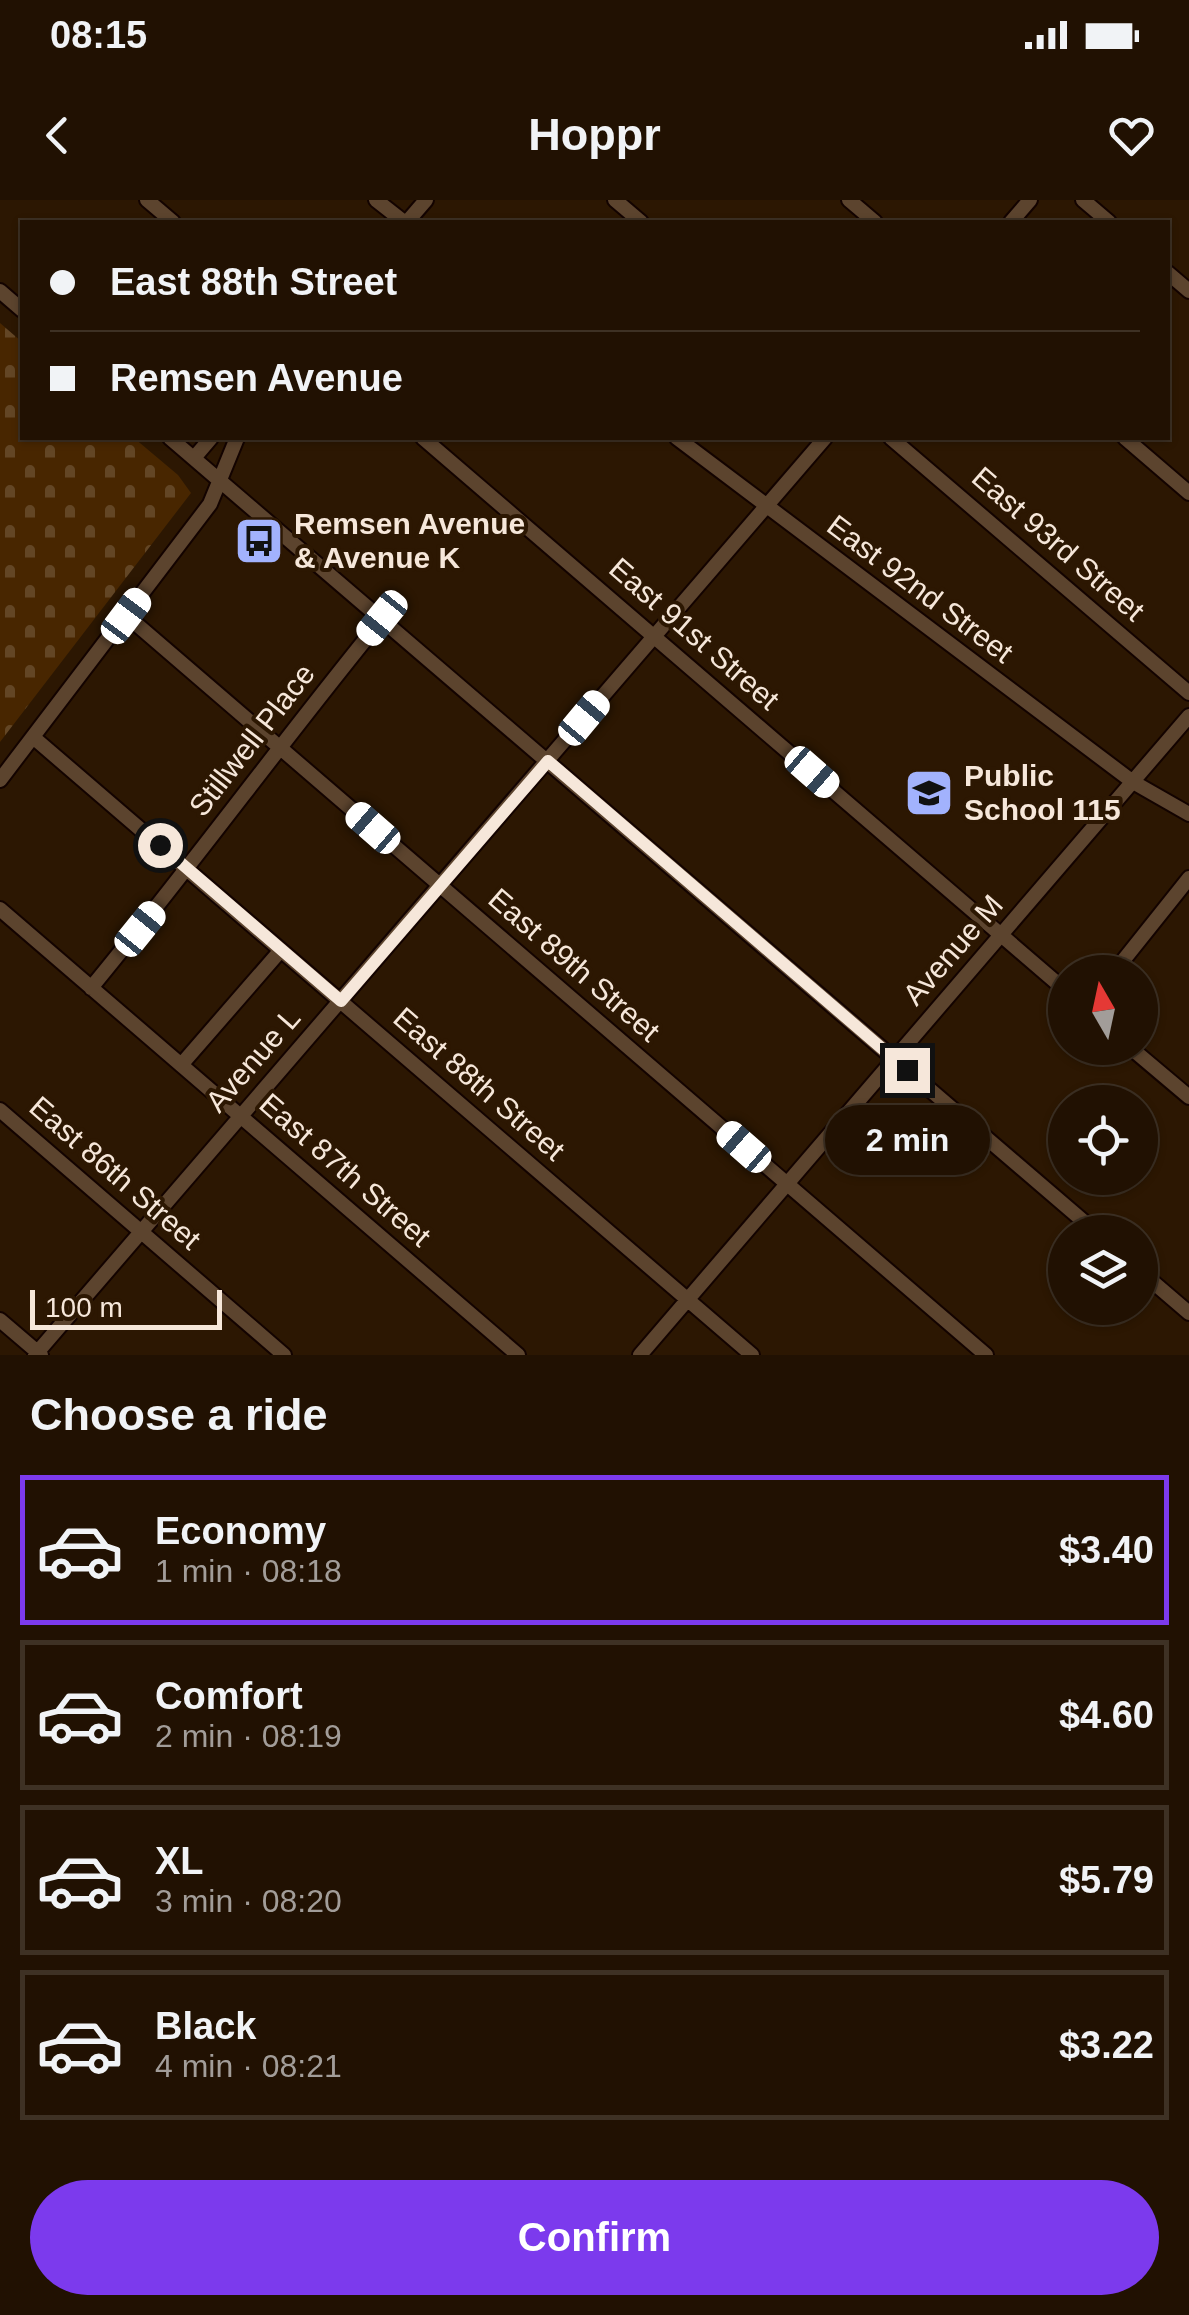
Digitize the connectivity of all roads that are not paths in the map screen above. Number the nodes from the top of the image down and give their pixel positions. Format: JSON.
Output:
{"nodes":[{"id":1,"x":147,"y":200,"type":"edge"},
{"id":2,"x":376,"y":200,"type":"edge"},
{"id":3,"x":426,"y":200,"type":"edge"},
{"id":4,"x":615,"y":200,"type":"edge"},
{"id":5,"x":848,"y":200,"type":"edge"},
{"id":6,"x":1030,"y":200,"type":"edge"},
{"id":7,"x":1083,"y":200,"type":"edge"},
{"id":8,"x":171,"y":220,"type":"edge"},
{"id":9,"x":403,"y":220,"type":"edge"},
{"id":10,"x":408,"y":220,"type":"edge"},
{"id":11,"x":639,"y":220,"type":"edge"},
{"id":12,"x":873,"y":220,"type":"edge"},
{"id":13,"x":1013,"y":220,"type":"edge"},
{"id":14,"x":1107,"y":220,"type":"edge"},
{"id":15,"x":1170,"y":275,"type":"edge"},
{"id":16,"x":0,"y":290,"type":"edge"},
{"id":17,"x":1189,"y":292,"type":"edge"},
{"id":18,"x":20,"y":308,"type":"edge"},
{"id":19,"x":172,"y":440,"type":"edge"},
{"id":20,"x":209,"y":440,"type":"edge"},
{"id":21,"x":236,"y":440,"type":"edge"},
{"id":22,"x":425,"y":440,"type":"edge"},
{"id":23,"x":680,"y":440,"type":"edge"},
{"id":24,"x":823,"y":440,"type":"edge"},
{"id":25,"x":893,"y":440,"type":"edge"},
{"id":26,"x":1127,"y":440,"type":"edge"},
{"id":27,"x":194,"y":458,"type":"junction"},
{"id":28,"x":220,"y":480,"type":"junction"},
{"id":29,"x":1189,"y":493,"type":"edge"},
{"id":30,"x":766,"y":508,"type":"junction"},
{"id":31,"x":126,"y":616,"type":"junction"},
{"id":32,"x":382,"y":618,"type":"junction"},
{"id":33,"x":654,"y":636,"type":"junction"},
{"id":34,"x":1189,"y":693,"type":"edge"},
{"id":35,"x":1189,"y":716,"type":"edge"},
{"id":36,"x":34,"y":737,"type":"junction"},
{"id":37,"x":278,"y":747,"type":"junction"},
{"id":38,"x":548,"y":761,"type":"junction"},
{"id":39,"x":0,"y":780,"type":"edge"},
{"id":40,"x":1133,"y":782,"type":"junction"},
{"id":41,"x":1189,"y":814,"type":"edge"},
{"id":42,"x":188,"y":870,"type":"junction"},
{"id":43,"x":1189,"y":878,"type":"edge"},
{"id":44,"x":440,"y":886,"type":"junction"},
{"id":45,"x":0,"y":909,"type":"edge"},
{"id":46,"x":1002,"y":935,"type":"junction"},
{"id":47,"x":281,"y":950,"type":"junction"},
{"id":48,"x":1128,"y":955,"type":"edge"},
{"id":49,"x":1048,"y":975,"type":"edge"},
{"id":50,"x":91,"y":988,"type":"junction"},
{"id":51,"x":341,"y":1001,"type":"junction"},
{"id":52,"x":894,"y":1060,"type":"junction"},
{"id":53,"x":1151,"y":1065,"type":"edge"},
{"id":54,"x":182,"y":1066,"type":"junction"},
{"id":55,"x":1189,"y":1097,"type":"edge"},
{"id":56,"x":0,"y":1110,"type":"edge"},
{"id":57,"x":240,"y":1116,"type":"junction"},
{"id":58,"x":787,"y":1184,"type":"junction"},
{"id":59,"x":1076,"y":1215,"type":"edge"},
{"id":60,"x":140,"y":1231,"type":"junction"},
{"id":61,"x":1158,"y":1286,"type":"edge"},
{"id":62,"x":688,"y":1300,"type":"junction"},
{"id":63,"x":1189,"y":1313,"type":"edge"},
{"id":64,"x":0,"y":1320,"type":"edge"},
{"id":65,"x":38,"y":1354,"type":"edge"},
{"id":66,"x":284,"y":1355,"type":"edge"},
{"id":67,"x":518,"y":1355,"type":"edge"},
{"id":68,"x":640,"y":1355,"type":"edge"},
{"id":69,"x":752,"y":1355,"type":"edge"},
{"id":70,"x":986,"y":1355,"type":"edge"}],
"edges":[{"from":1,"to":8,"type":"street"},
{"from":2,"to":9,"type":"street"},
{"from":3,"to":10,"type":"street"},
{"from":4,"to":11,"type":"street"},
{"from":5,"to":12,"type":"street"},
{"from":6,"to":13,"type":"street"},
{"from":7,"to":14,"type":"street"},
{"from":15,"to":17,"type":"street"},
{"from":16,"to":18,"type":"street"},
{"from":19,"to":27,"type":"street"},
{"from":20,"to":27,"type":"street"},
{"from":21,"to":28,"type":"street"},
{"from":22,"to":33,"type":"street","name":"East 91st Street"},
{"from":23,"to":30,"type":"street","name":"East 92nd Street"},
{"from":24,"to":30,"type":"street","name":"Avenue L"},
{"from":25,"to":34,"type":"street","name":"East 93rd Street"},
{"from":26,"to":29,"type":"street"},
{"from":27,"to":28,"type":"street"},
{"from":28,"to":31,"type":"street"},
{"from":28,"to":32,"type":"street"},
{"from":30,"to":33,"type":"street","name":"Avenue L"},
{"from":30,"to":40,"type":"street","name":"East 92nd Street"},
{"from":31,"to":36,"type":"street"},
{"from":31,"to":37,"type":"street","name":"East 89th Street"},
{"from":32,"to":37,"type":"street","name":"Stillwell Place"},
{"from":32,"to":38,"type":"street"},
{"from":33,"to":38,"type":"street","name":"Avenue L"},
{"from":33,"to":46,"type":"street","name":"East 91st Street"},
{"from":35,"to":40,"type":"street","name":"Avenue M"},
{"from":36,"to":39,"type":"street"},
{"from":36,"to":42,"type":"street","name":"East 88th Street"},
{"from":37,"to":42,"type":"street","name":"Stillwell Place"},
{"from":37,"to":44,"type":"street","name":"East 89th Street"},
{"from":38,"to":44,"type":"street","name":"Avenue L"},
{"from":38,"to":52,"type":"street"},
{"from":40,"to":41,"type":"street","name":"East 92nd Street"},
{"from":40,"to":46,"type":"street","name":"Avenue M"},
{"from":42,"to":47,"type":"street","name":"East 88th Street"},
{"from":42,"to":50,"type":"street","name":"Stillwell Place"},
{"from":43,"to":48,"type":"street"},
{"from":44,"to":51,"type":"street","name":"Avenue L"},
{"from":44,"to":58,"type":"street","name":"East 89th Street"},
{"from":45,"to":50,"type":"street","name":"East 87th Street"},
{"from":46,"to":49,"type":"street","name":"East 91st Street"},
{"from":46,"to":52,"type":"street","name":"Avenue M"},
{"from":47,"to":51,"type":"street","name":"East 88th Street"},
{"from":47,"to":54,"type":"street"},
{"from":50,"to":54,"type":"street","name":"East 87th Street"},
{"from":51,"to":57,"type":"street","name":"Avenue L"},
{"from":51,"to":62,"type":"street","name":"East 88th Street"},
{"from":52,"to":58,"type":"street","name":"Avenue M"},
{"from":52,"to":59,"type":"street"},
{"from":53,"to":55,"type":"street"},
{"from":54,"to":57,"type":"street","name":"East 87th Street"},
{"from":56,"to":60,"type":"street","name":"East 86th Street"},
{"from":57,"to":60,"type":"street","name":"Avenue L"},
{"from":57,"to":67,"type":"street","name":"East 87th Street"},
{"from":58,"to":62,"type":"street","name":"Avenue M"},
{"from":58,"to":70,"type":"street","name":"East 89th Street"},
{"from":60,"to":65,"type":"street","name":"Avenue L"},
{"from":60,"to":66,"type":"street","name":"East 86th Street"},
{"from":61,"to":63,"type":"street"},
{"from":62,"to":68,"type":"street","name":"Avenue M"},
{"from":62,"to":69,"type":"street","name":"East 88th Street"},
{"from":64,"to":65,"type":"street"}]}
